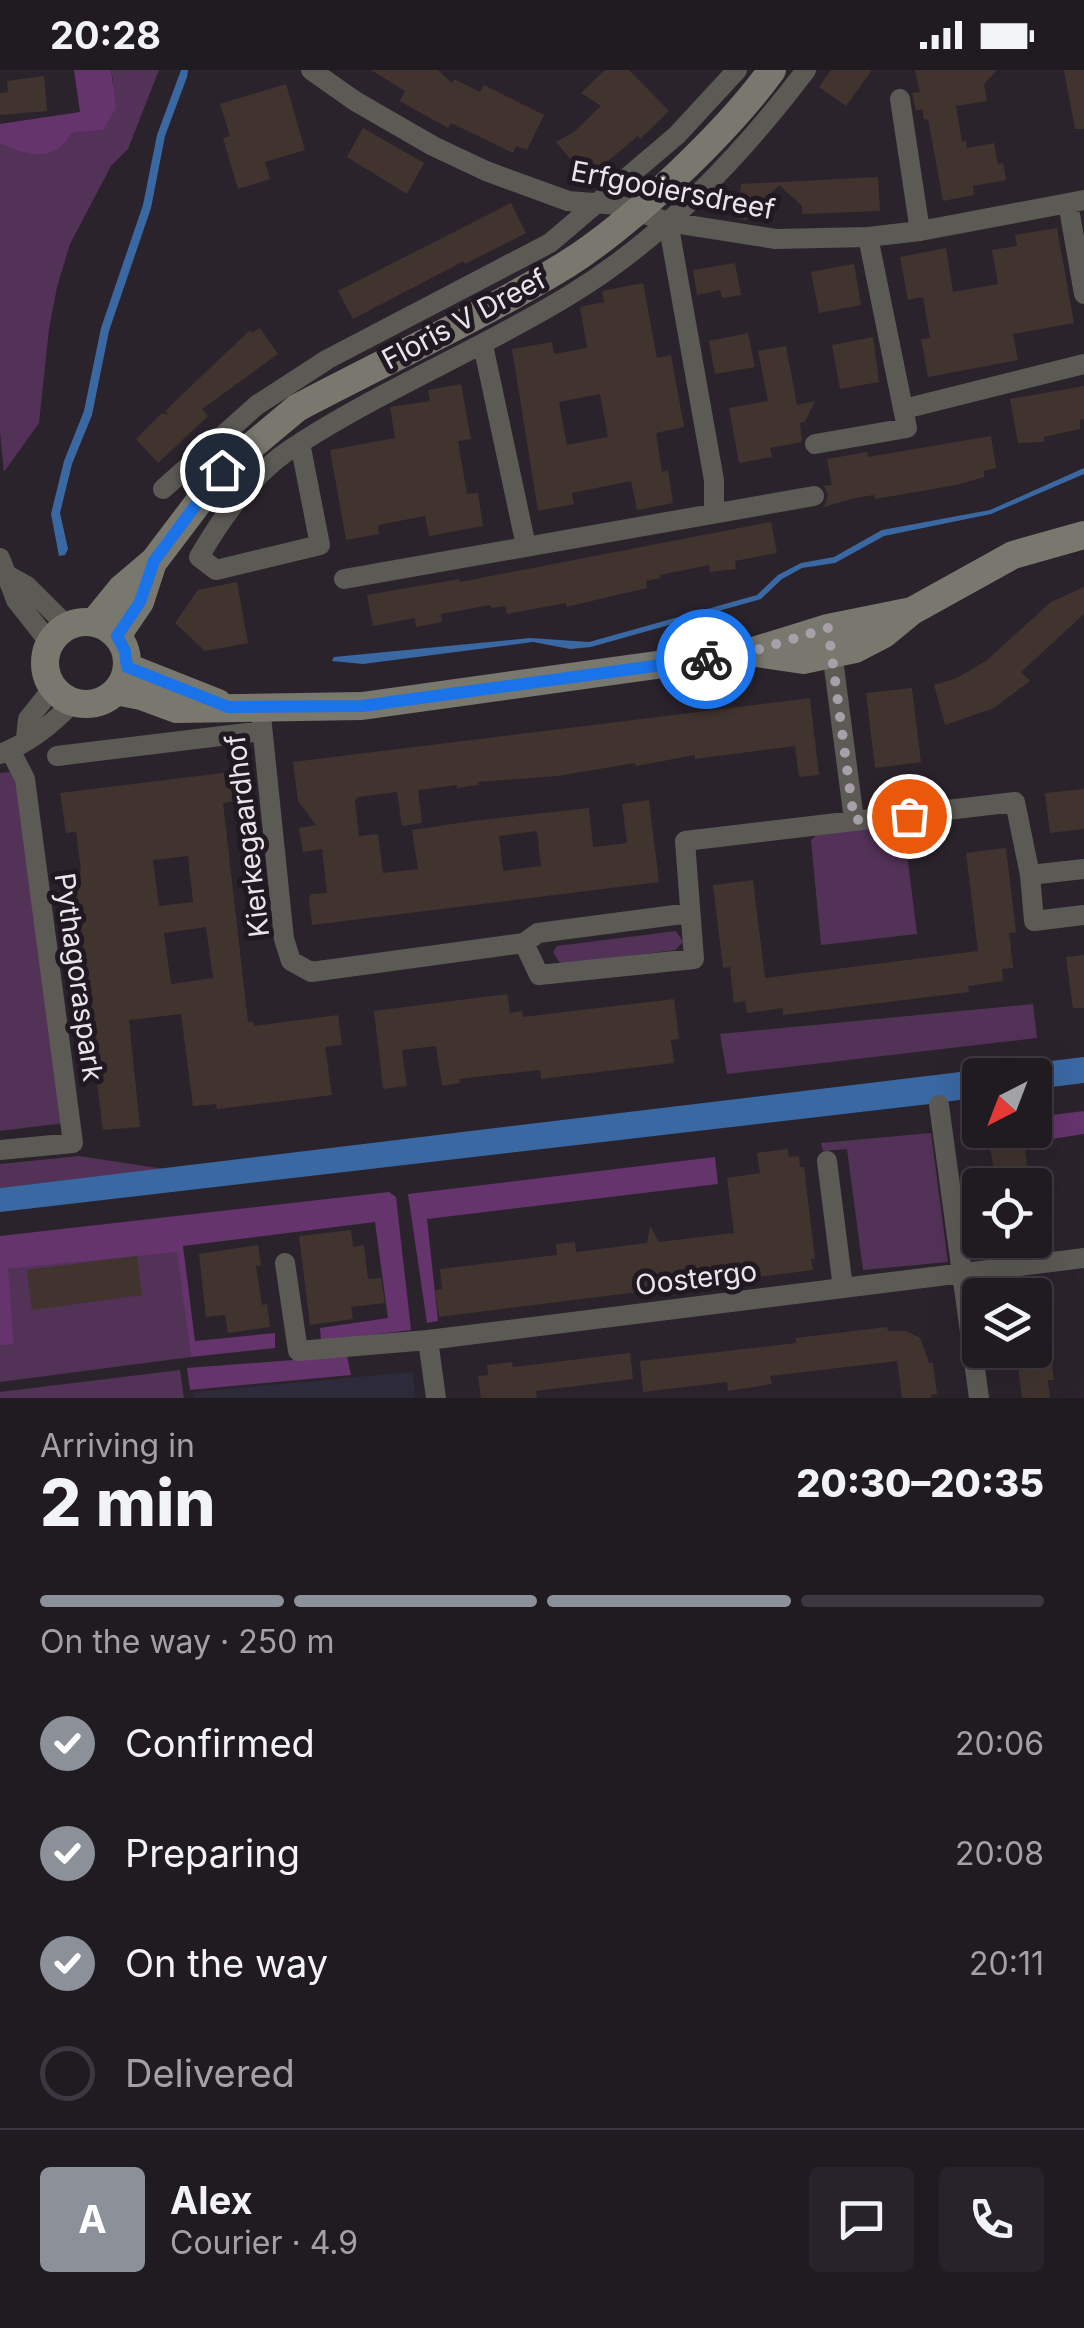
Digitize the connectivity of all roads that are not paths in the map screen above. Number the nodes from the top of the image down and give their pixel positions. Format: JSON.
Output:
{"nodes":[{"id":1,"x":311,"y":70,"type":"edge"},
{"id":2,"x":737,"y":70,"type":"edge"},
{"id":3,"x":806,"y":70,"type":"edge"},
{"id":4,"x":337,"y":78,"type":"edge"},
{"id":5,"x":767,"y":78,"type":"edge"},
{"id":6,"x":900,"y":99,"type":"dead end"},
{"id":7,"x":1076,"y":201,"type":"edge"},
{"id":8,"x":598,"y":203,"type":"junction"},
{"id":9,"x":636,"y":211,"type":"junction"},
{"id":10,"x":668,"y":222,"type":"junction"},
{"id":11,"x":920,"y":231,"type":"junction"},
{"id":12,"x":868,"y":237,"type":"junction"},
{"id":13,"x":1084,"y":294,"type":"edge"},
{"id":14,"x":483,"y":345,"type":"junction"},
{"id":15,"x":1084,"y":364,"type":"edge"},
{"id":16,"x":904,"y":409,"type":"junction"},
{"id":17,"x":300,"y":443,"type":"junction"},
{"id":18,"x":815,"y":444,"type":"dead end"},
{"id":19,"x":163,"y":488,"type":"dead end"},
{"id":20,"x":814,"y":496,"type":"dead end"},
{"id":21,"x":714,"y":512,"type":"junction"},
{"id":22,"x":1084,"y":535,"type":"edge"},
{"id":23,"x":526,"y":546,"type":"junction"},
{"id":24,"x":3,"y":568,"type":"edge"},
{"id":25,"x":344,"y":579,"type":"dead end"},
{"id":26,"x":82,"y":632,"type":"junction"},
{"id":27,"x":830,"y":642,"type":"junction"},
{"id":28,"x":121,"y":679,"type":"junction"},
{"id":29,"x":63,"y":694,"type":"junction"},
{"id":30,"x":261,"y":719,"type":"junction"},
{"id":31,"x":12,"y":748,"type":"edge"},
{"id":32,"x":58,"y":756,"type":"dead end"},
{"id":33,"x":854,"y":820,"type":"junction"},
{"id":34,"x":1084,"y":869,"type":"edge"},
{"id":35,"x":1030,"y":875,"type":"junction"},
{"id":36,"x":690,"y":913,"type":"junction"},
{"id":37,"x":1084,"y":914,"type":"edge"},
{"id":38,"x":524,"y":943,"type":"junction"},
{"id":39,"x":939,"y":1105,"type":"dead end"},
{"id":40,"x":0,"y":1150,"type":"edge"},
{"id":41,"x":827,"y":1161,"type":"dead end"},
{"id":42,"x":1084,"y":1258,"type":"edge"},
{"id":43,"x":285,"y":1263,"type":"dead end"},
{"id":44,"x":963,"y":1274,"type":"junction"},
{"id":45,"x":843,"y":1288,"type":"junction"},
{"id":46,"x":428,"y":1340,"type":"junction"},
{"id":47,"x":436,"y":1398,"type":"edge"},
{"id":48,"x":979,"y":1398,"type":"edge"}],
"edges":[{"from":1,"to":4,"type":"street","name":"Erfgooiersdreef"},
{"from":2,"to":5,"type":"street"},
{"from":2,"to":8,"type":"street","name":"Floris V Dreef"},
{"from":3,"to":10,"type":"street","name":"Floris V Dreef"},
{"from":4,"to":8,"type":"street","name":"Erfgooiersdreef"},
{"from":5,"to":9,"type":"street","name":"Floris V Dreef"},
{"from":6,"to":11,"type":"street"},
{"from":7,"to":11,"type":"street","name":"Erfgooiersdreef"},
{"from":7,"to":13,"type":"street"},
{"from":8,"to":9,"type":"street","name":"Erfgooiersdreef"},
{"from":8,"to":19,"type":"street","name":"Floris V Dreef"},
{"from":9,"to":10,"type":"street","name":"Erfgooiersdreef"},
{"from":9,"to":26,"type":"street","name":"Floris V Dreef"},
{"from":10,"to":12,"type":"street","name":"Erfgooiersdreef"},
{"from":10,"to":14,"type":"street","name":"Floris V Dreef"},
{"from":10,"to":21,"type":"street"},
{"from":11,"to":12,"type":"street","name":"Erfgooiersdreef"},
{"from":12,"to":16,"type":"street"},
{"from":14,"to":17,"type":"street","name":"Floris V Dreef"},
{"from":14,"to":23,"type":"street"},
{"from":15,"to":16,"type":"street"},
{"from":16,"to":18,"type":"street"},
{"from":17,"to":17,"type":"street","name":"Floris V Dreef"},
{"from":20,"to":21,"type":"street"},
{"from":21,"to":23,"type":"street"},
{"from":22,"to":27,"type":"street"},
{"from":23,"to":25,"type":"street"},
{"from":24,"to":26,"type":"street"},
{"from":26,"to":28,"type":"street"},
{"from":26,"to":29,"type":"street"},
{"from":27,"to":30,"type":"street"},
{"from":27,"to":33,"type":"street"},
{"from":28,"to":29,"type":"street"},
{"from":28,"to":30,"type":"street"},
{"from":29,"to":31,"type":"street"},
{"from":30,"to":32,"type":"street"},
{"from":30,"to":38,"type":"street","name":"Kierkegaardhof"},
{"from":31,"to":40,"type":"street","name":"Pythagoraspark"},
{"from":33,"to":35,"type":"street"},
{"from":33,"to":36,"type":"street"},
{"from":34,"to":35,"type":"street"},
{"from":35,"to":37,"type":"street"},
{"from":36,"to":38,"type":"street","name":"Kierkegaardhof"},
{"from":36,"to":38,"type":"street"},
{"from":39,"to":44,"type":"street"},
{"from":41,"to":45,"type":"street"},
{"from":42,"to":44,"type":"street","name":"Oostergo"},
{"from":43,"to":46,"type":"street","name":"Oostergo"},
{"from":44,"to":45,"type":"street","name":"Oostergo"},
{"from":44,"to":48,"type":"street"},
{"from":45,"to":46,"type":"street","name":"Oostergo"},
{"from":46,"to":47,"type":"street"}]}
